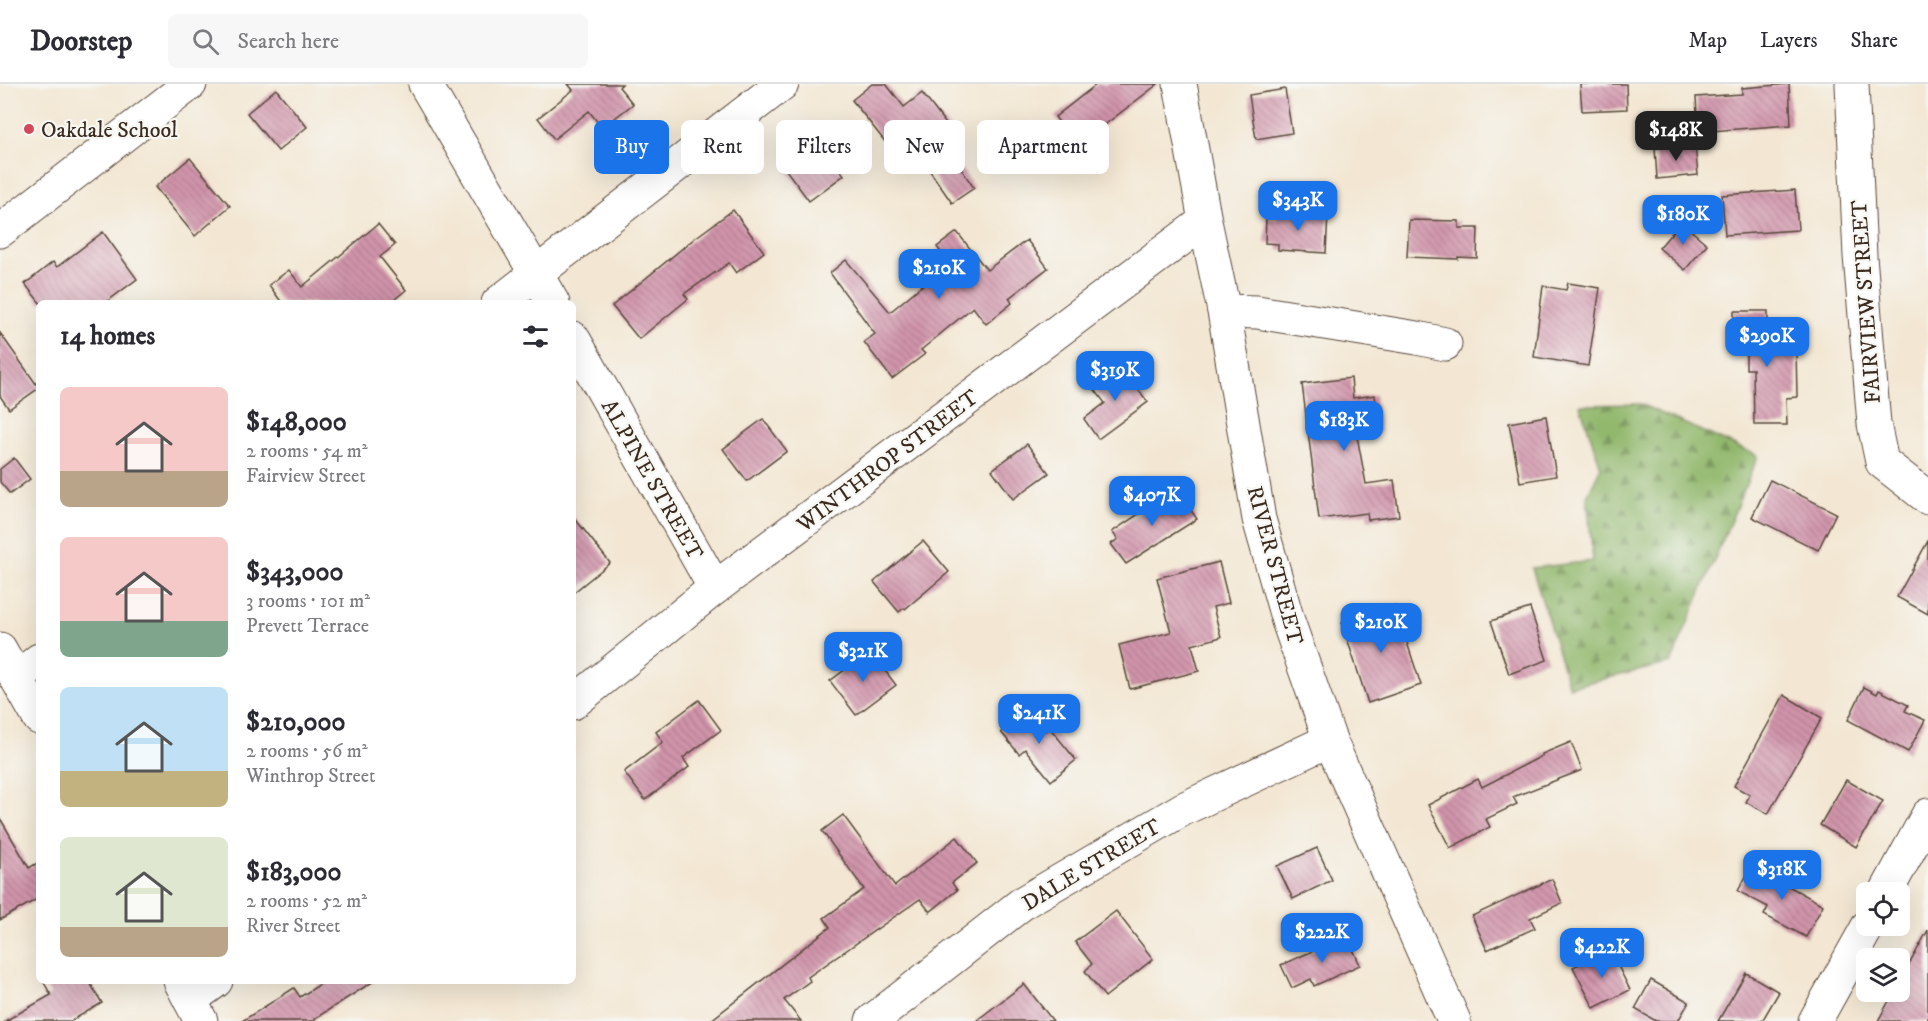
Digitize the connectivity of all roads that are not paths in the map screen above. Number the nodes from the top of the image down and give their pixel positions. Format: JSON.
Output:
{"nodes":[{"id":1,"x":190,"y":84,"type":"edge"},
{"id":2,"x":425,"y":84,"type":"edge"},
{"id":3,"x":782,"y":84,"type":"edge"},
{"id":4,"x":1180,"y":84,"type":"edge"},
{"id":5,"x":1852,"y":84,"type":"edge"},
{"id":6,"x":1205,"y":221,"type":"junction"},
{"id":7,"x":0,"y":231,"type":"edge"},
{"id":8,"x":537,"y":274,"type":"junction"},
{"id":9,"x":502,"y":300,"type":"edge"},
{"id":10,"x":551,"y":300,"type":"edge"},
{"id":11,"x":1224,"y":311,"type":"junction"},
{"id":12,"x":576,"y":343,"type":"edge"},
{"id":13,"x":1445,"y":344,"type":"dead end"},
{"id":14,"x":1928,"y":498,"type":"edge"},
{"id":15,"x":715,"y":588,"type":"junction"},
{"id":16,"x":0,"y":649,"type":"edge"},
{"id":17,"x":28,"y":669,"type":"edge"},
{"id":18,"x":576,"y":701,"type":"edge"},
{"id":19,"x":36,"y":705,"type":"edge"},
{"id":20,"x":1330,"y":740,"type":"junction"},
{"id":21,"x":1928,"y":815,"type":"edge"},
{"id":22,"x":1891,"y":882,"type":"edge"},
{"id":23,"x":1862,"y":936,"type":"edge"},
{"id":24,"x":212,"y":984,"type":"edge"},
{"id":25,"x":190,"y":1001,"type":"edge"},
{"id":26,"x":872,"y":1021,"type":"edge"},
{"id":27,"x":1454,"y":1021,"type":"edge"},
{"id":28,"x":1815,"y":1021,"type":"edge"}],
"edges":[{"from":1,"to":7,"type":"street"},
{"from":2,"to":8,"type":"street"},
{"from":3,"to":8,"type":"street"},
{"from":4,"to":6,"type":"street","name":"RIVER STREET"},
{"from":5,"to":14,"type":"street","name":"FAIRVIEW STREET"},
{"from":6,"to":11,"type":"street","name":"RIVER STREET"},
{"from":6,"to":15,"type":"street","name":"WINTHROP STREET"},
{"from":8,"to":9,"type":"street"},
{"from":8,"to":10,"type":"street"},
{"from":11,"to":13,"type":"street"},
{"from":11,"to":20,"type":"street","name":"RIVER STREET"},
{"from":12,"to":15,"type":"street","name":"ALPINE STREET"},
{"from":15,"to":18,"type":"street","name":"WINTHROP STREET"},
{"from":16,"to":17,"type":"street"},
{"from":17,"to":19,"type":"street"},
{"from":20,"to":26,"type":"street","name":"DALE STREET"},
{"from":20,"to":27,"type":"street","name":"RIVER STREET"},
{"from":21,"to":22,"type":"street"},
{"from":23,"to":28,"type":"street"},
{"from":24,"to":25,"type":"street"}]}
